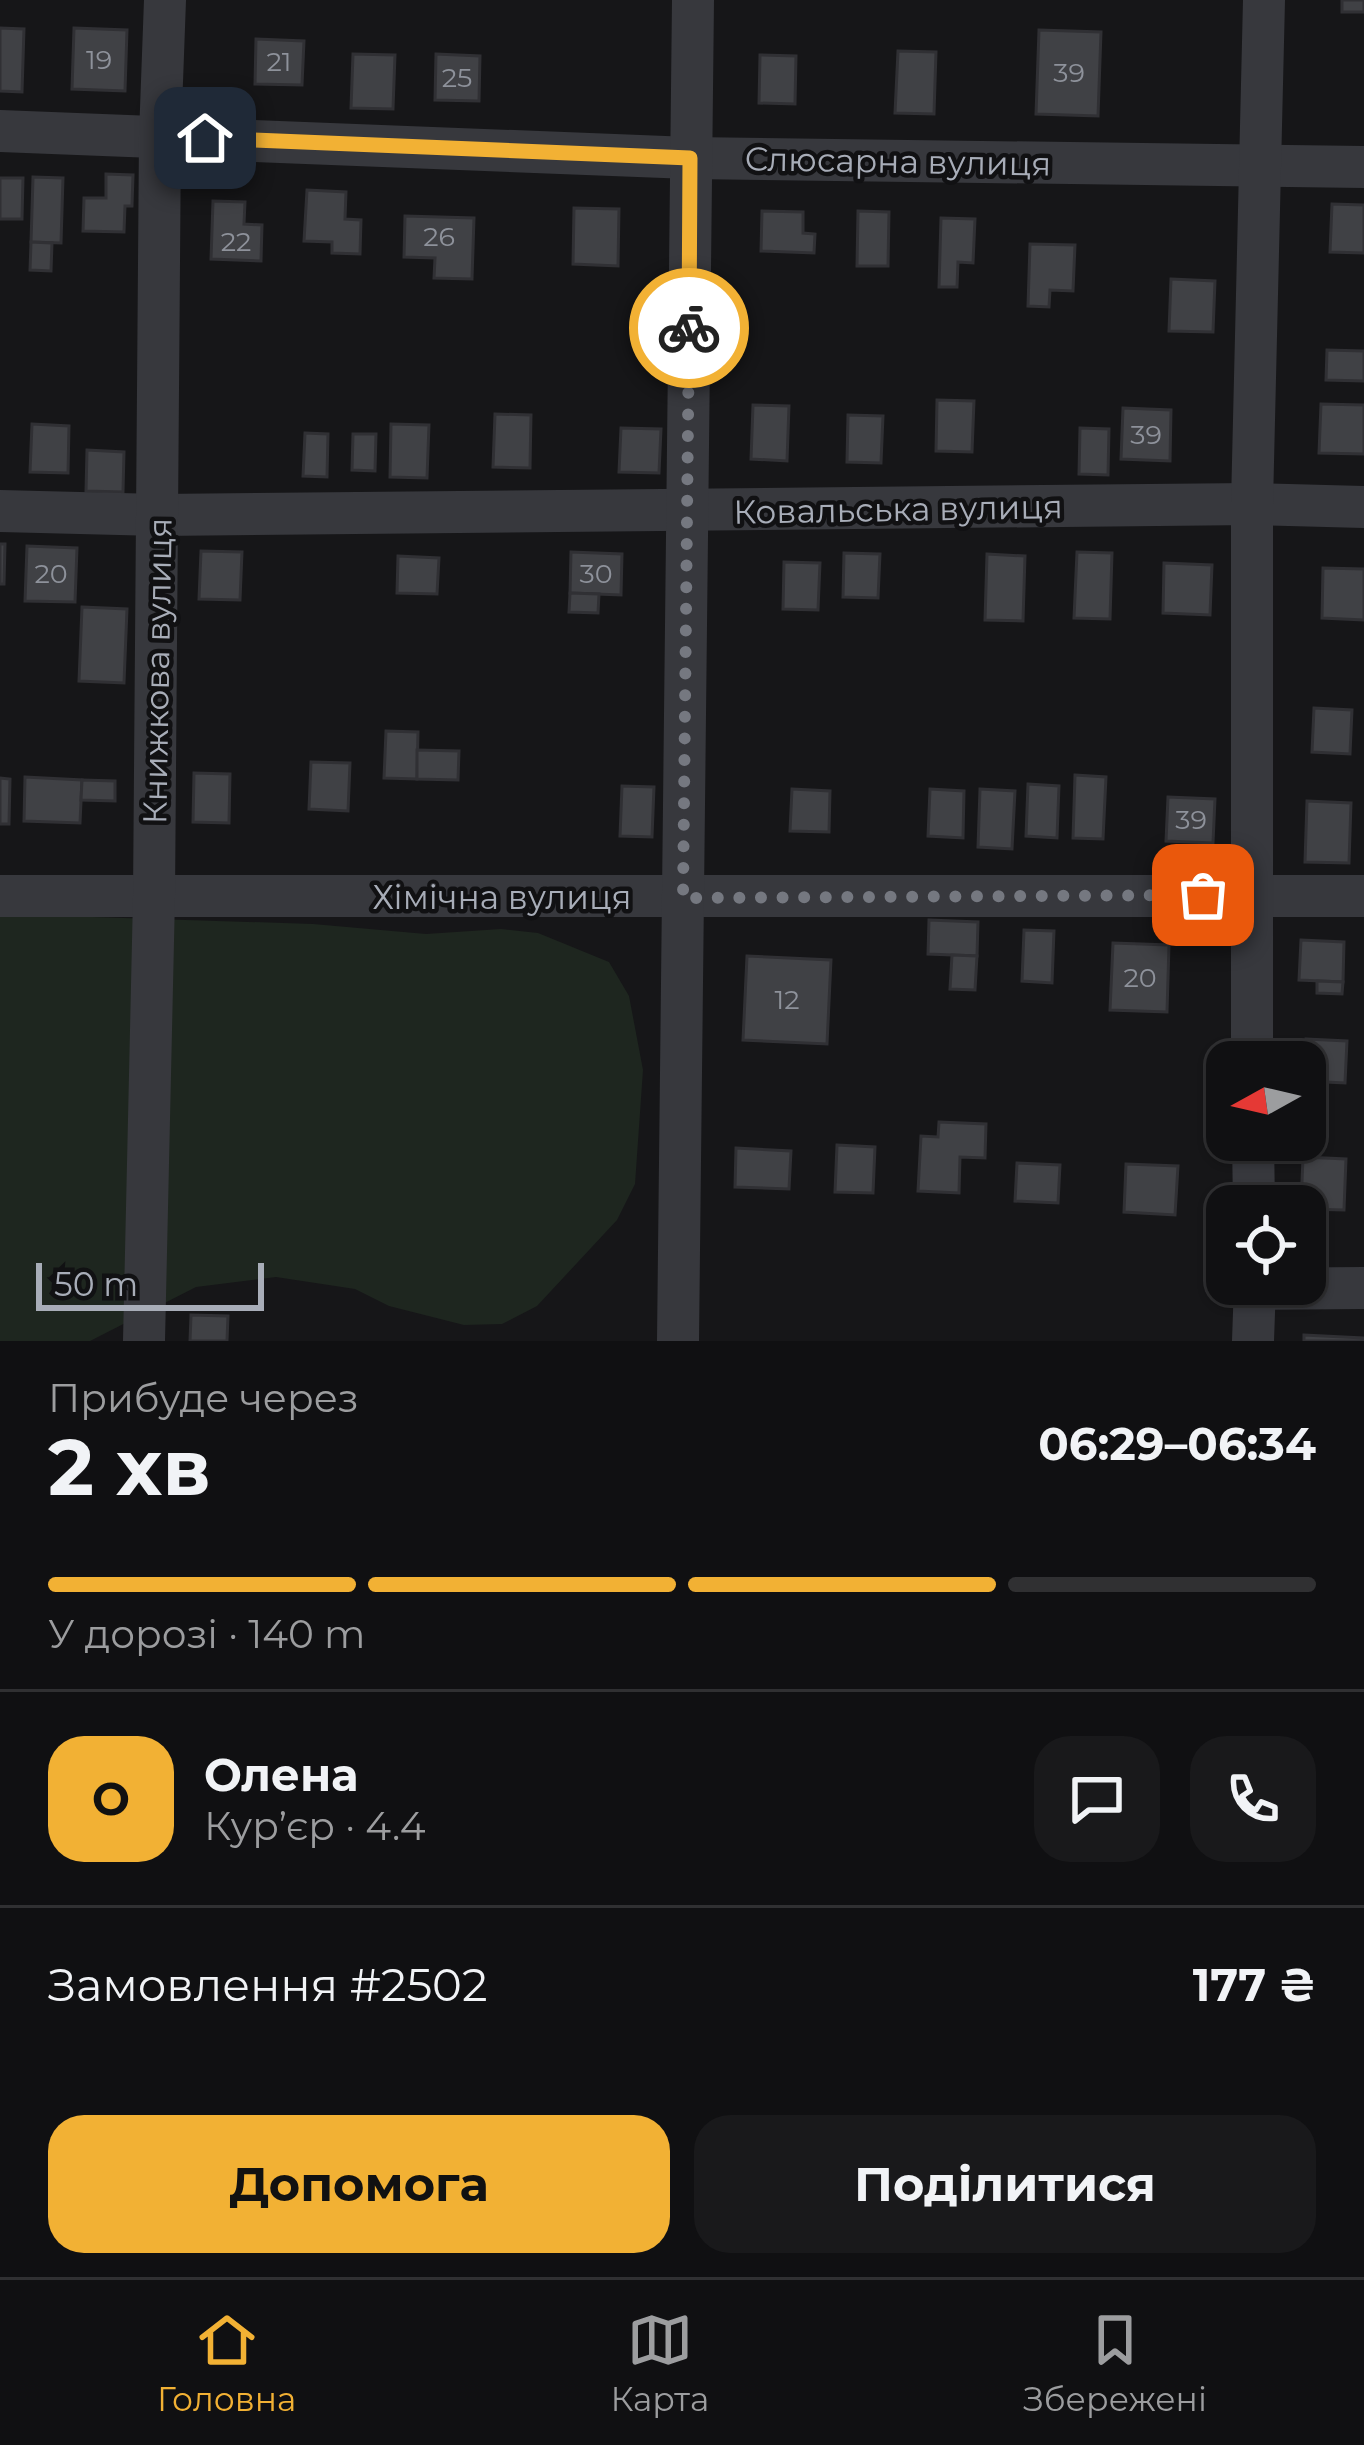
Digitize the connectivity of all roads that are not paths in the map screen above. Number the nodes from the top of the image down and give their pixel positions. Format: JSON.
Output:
{"nodes":[{"id":1,"x":165,"y":0,"type":"edge"},
{"id":2,"x":693,"y":0,"type":"edge"},
{"id":3,"x":1264,"y":0,"type":"edge"},
{"id":4,"x":0,"y":131,"type":"edge"},
{"id":5,"x":160,"y":136,"type":"junction"},
{"id":6,"x":690,"y":158,"type":"junction"},
{"id":7,"x":1261,"y":166,"type":"junction"},
{"id":8,"x":1364,"y":166,"type":"edge"},
{"id":9,"x":1252,"y":504,"type":"junction"},
{"id":10,"x":1364,"y":507,"type":"edge"},
{"id":11,"x":0,"y":511,"type":"edge"},
{"id":12,"x":687,"y":512,"type":"junction"},
{"id":13,"x":159,"y":515,"type":"junction"},
{"id":14,"x":1250,"y":894,"type":"junction"},
{"id":15,"x":0,"y":896,"type":"edge"},
{"id":16,"x":1364,"y":896,"type":"edge"},
{"id":17,"x":154,"y":897,"type":"junction"},
{"id":18,"x":683,"y":898,"type":"junction"},
{"id":19,"x":1252,"y":1041,"type":"edge"},
{"id":20,"x":1326,"y":1288,"type":"edge"},
{"id":21,"x":1364,"y":1288,"type":"edge"},
{"id":22,"x":1254,"y":1305,"type":"edge"},
{"id":23,"x":144,"y":1341,"type":"edge"},
{"id":24,"x":678,"y":1341,"type":"edge"},
{"id":25,"x":1253,"y":1341,"type":"edge"}],
"edges":[{"from":1,"to":5,"type":"street","name":"Книжкова вулиця"},
{"from":2,"to":6,"type":"street"},
{"from":3,"to":7,"type":"street"},
{"from":4,"to":5,"type":"street","name":"Слюсарна вулиця"},
{"from":5,"to":6,"type":"street","name":"Слюсарна вулиця"},
{"from":5,"to":13,"type":"street","name":"Книжкова вулиця"},
{"from":6,"to":7,"type":"street","name":"Слюсарна вулиця"},
{"from":6,"to":12,"type":"street"},
{"from":7,"to":8,"type":"street","name":"Слюсарна вулиця"},
{"from":7,"to":9,"type":"street"},
{"from":9,"to":10,"type":"street","name":"Ковальська вулиця"},
{"from":9,"to":12,"type":"street","name":"Ковальська вулиця"},
{"from":9,"to":14,"type":"street"},
{"from":11,"to":13,"type":"street","name":"Ковальська вулиця"},
{"from":12,"to":13,"type":"street","name":"Ковальська вулиця"},
{"from":12,"to":18,"type":"street"},
{"from":13,"to":17,"type":"street","name":"Книжкова вулиця"},
{"from":14,"to":16,"type":"street","name":"Хімічна вулиця"},
{"from":14,"to":18,"type":"street","name":"Хімічна вулиця"},
{"from":14,"to":19,"type":"street"},
{"from":15,"to":17,"type":"street","name":"Хімічна вулиця"},
{"from":17,"to":18,"type":"street","name":"Хімічна вулиця"},
{"from":17,"to":23,"type":"street","name":"Книжкова вулиця"},
{"from":18,"to":24,"type":"street"},
{"from":20,"to":21,"type":"street"},
{"from":22,"to":25,"type":"street"}]}
